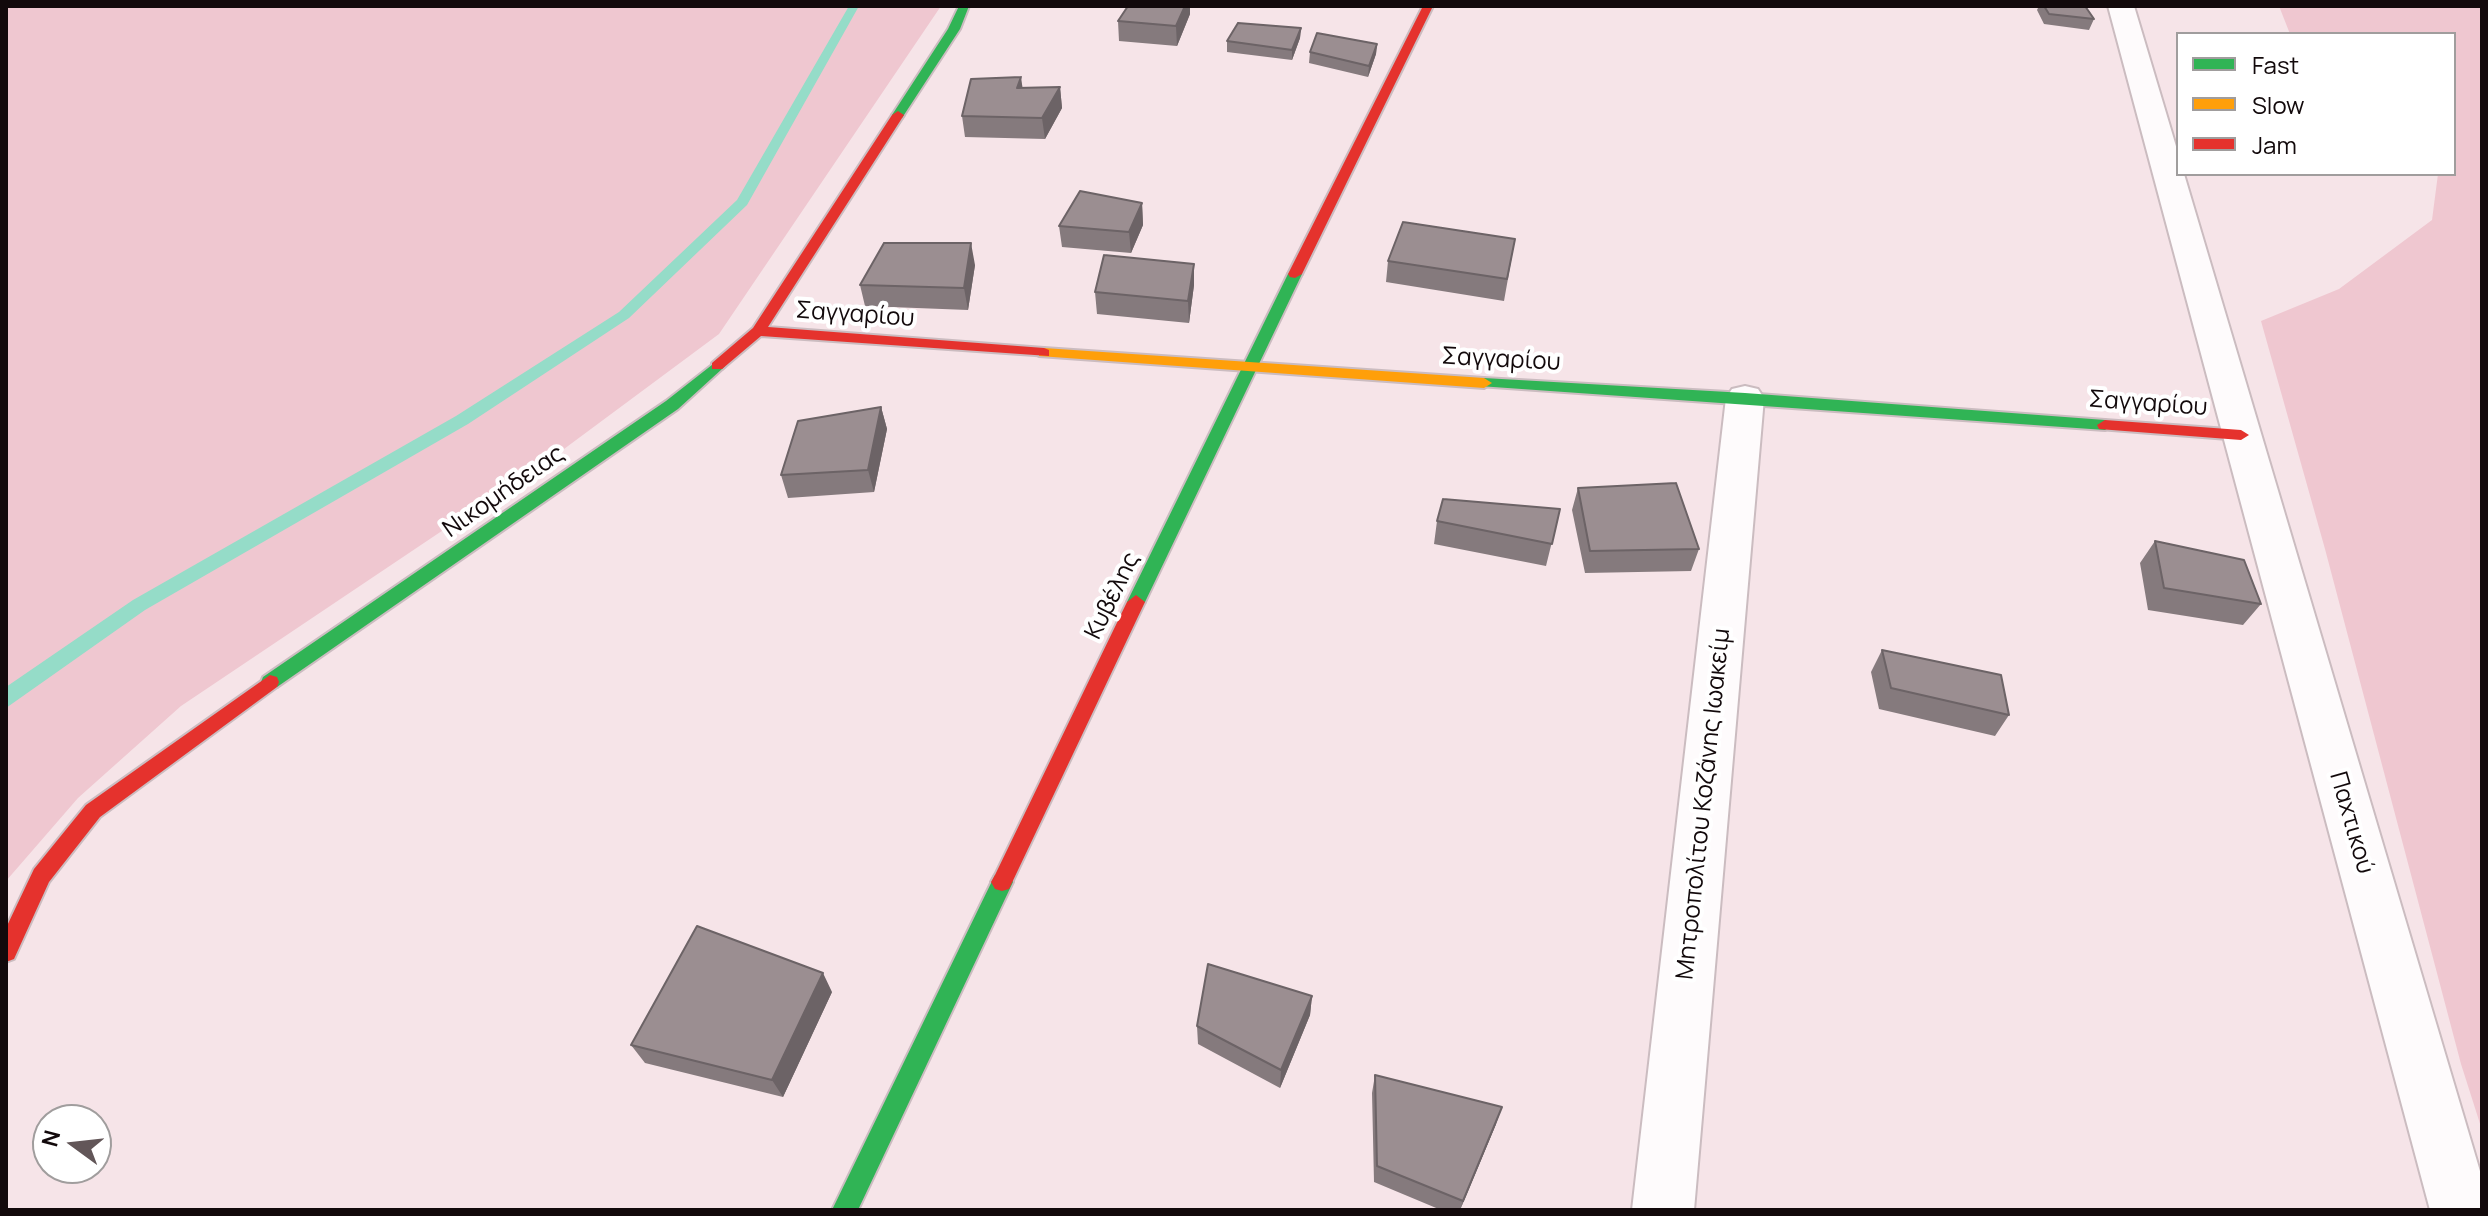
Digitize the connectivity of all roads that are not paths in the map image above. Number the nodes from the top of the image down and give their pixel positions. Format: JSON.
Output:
{"nodes":[{"id":1,"x":964,"y":6,"type":"edge"},
{"id":2,"x":1428,"y":6,"type":"edge"},
{"id":3,"x":2121,"y":6,"type":"edge"},
{"id":4,"x":758,"y":331,"type":"junction"},
{"id":5,"x":1248,"y":369,"type":"junction"},
{"id":6,"x":1745,"y":398,"type":"junction"},
{"id":7,"x":2241,"y":435,"type":"junction"},
{"id":8,"x":6,"y":952,"type":"edge"},
{"id":9,"x":845,"y":1210,"type":"edge"},
{"id":10,"x":1663,"y":1210,"type":"edge"},
{"id":11,"x":2461,"y":1210,"type":"edge"}],
"edges":[{"from":1,"to":4,"type":"street","name":"Νικομήδειας"},
{"from":2,"to":5,"type":"street","name":"Κυβέλης"},
{"from":3,"to":7,"type":"street","name":"Παχτικού"},
{"from":4,"to":5,"type":"street","name":"Σαγγαρίου"},
{"from":4,"to":8,"type":"street","name":"Νικομήδειας"},
{"from":5,"to":6,"type":"street","name":"Σαγγαρίου"},
{"from":5,"to":9,"type":"street","name":"Κυβέλης"},
{"from":6,"to":7,"type":"street","name":"Σαγγαρίου"},
{"from":6,"to":10,"type":"street","name":"Μητροπολίτου Κοζάνης Ιωακείμ"},
{"from":7,"to":11,"type":"street","name":"Παχτικού"}]}
